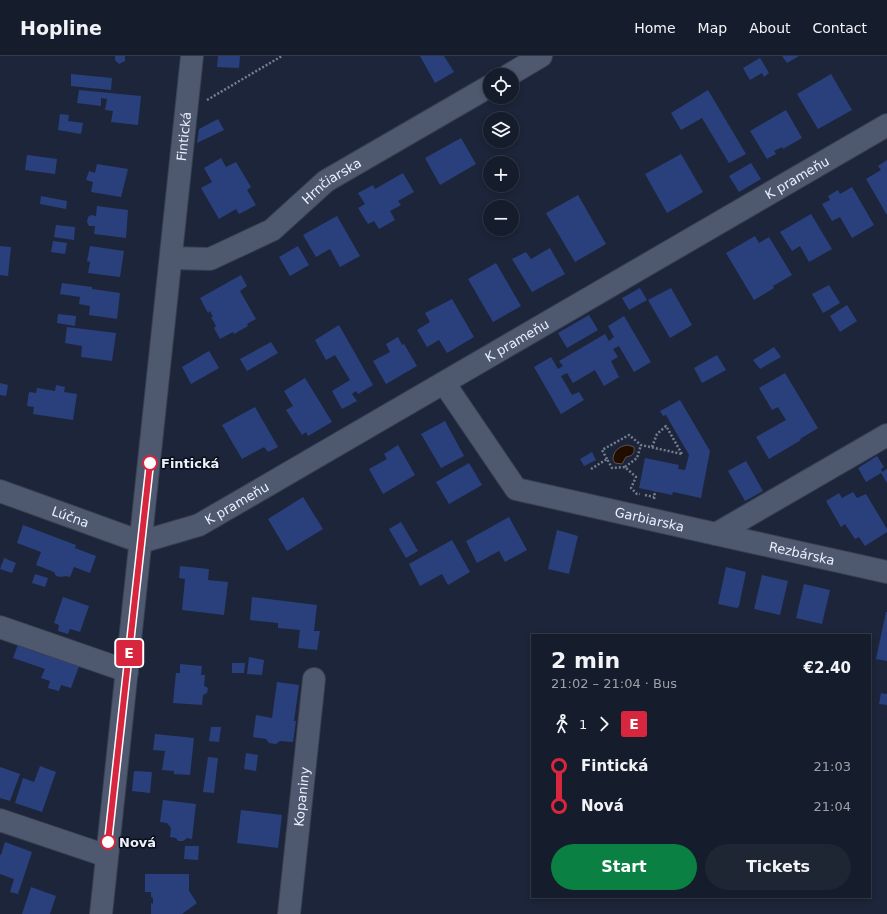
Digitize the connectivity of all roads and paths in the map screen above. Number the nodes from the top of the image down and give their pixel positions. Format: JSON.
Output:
{"nodes":[{"id":1,"x":192,"y":56,"type":"edge"},
{"id":2,"x":282,"y":56,"type":"edge"},
{"id":3,"x":541,"y":56,"type":"edge"},
{"id":4,"x":519,"y":69,"type":"edge"},
{"id":5,"x":483,"y":90,"type":"edge"},
{"id":6,"x":186,"y":112,"type":"junction"},
{"id":7,"x":887,"y":126,"type":"edge"},
{"id":8,"x":171,"y":258,"type":"junction"},
{"id":9,"x":444,"y":383,"type":"junction"},
{"id":10,"x":887,"y":434,"type":"edge"},
{"id":11,"x":641,"y":444,"type":"junction"},
{"id":12,"x":652,"y":447,"type":"junction"},
{"id":13,"x":607,"y":459,"type":"junction"},
{"id":14,"x":625,"y":467,"type":"junction"},
{"id":15,"x":591,"y":469,"type":"dead end"},
{"id":16,"x":0,"y":491,"type":"edge"},
{"id":17,"x":654,"y":497,"type":"dead end"},
{"id":18,"x":716,"y":534,"type":"junction"},
{"id":19,"x":141,"y":542,"type":"junction"},
{"id":20,"x":887,"y":572,"type":"edge"},
{"id":21,"x":0,"y":627,"type":"edge"},
{"id":22,"x":127,"y":671,"type":"junction"},
{"id":23,"x":314,"y":679,"type":"dead end"},
{"id":24,"x":0,"y":820,"type":"edge"},
{"id":25,"x":107,"y":856,"type":"junction"},
{"id":26,"x":101,"y":914,"type":"edge"},
{"id":27,"x":289,"y":914,"type":"edge"}],
"edges":[{"from":1,"to":6,"type":"street","name":"Fintická"},
{"from":2,"to":6,"type":"path"},
{"from":3,"to":4,"type":"street"},
{"from":5,"to":8,"type":"street","name":"Hrnčiarska"},
{"from":6,"to":8,"type":"street","name":"Fintická"},
{"from":7,"to":9,"type":"street","name":"K prameňu"},
{"from":8,"to":19,"type":"street","name":"Fintická"},
{"from":9,"to":18,"type":"street","name":"Garbiarska"},
{"from":9,"to":19,"type":"street","name":"K prameňu"},
{"from":10,"to":18,"type":"street"},
{"from":11,"to":12,"type":"path"},
{"from":11,"to":13,"type":"path"},
{"from":11,"to":14,"type":"path"},
{"from":12,"to":12,"type":"path"},
{"from":13,"to":14,"type":"path"},
{"from":13,"to":15,"type":"path"},
{"from":14,"to":17,"type":"path"},
{"from":16,"to":19,"type":"street","name":"Lúčna"},
{"from":18,"to":20,"type":"street","name":"Rezbárska"},
{"from":19,"to":22,"type":"street","name":"Fintická"},
{"from":21,"to":22,"type":"street"},
{"from":22,"to":25,"type":"street","name":"Fintická"},
{"from":23,"to":27,"type":"street","name":"Kopaniny"},
{"from":24,"to":25,"type":"street"},
{"from":25,"to":26,"type":"street","name":"Fintická"}]}
